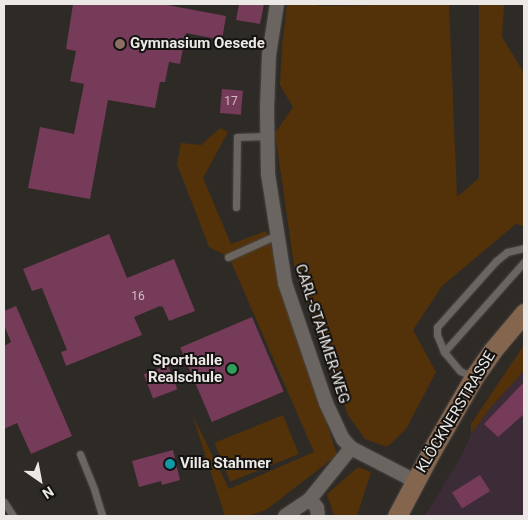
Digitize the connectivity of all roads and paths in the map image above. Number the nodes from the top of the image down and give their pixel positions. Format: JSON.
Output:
{"nodes":[{"id":1,"x":277,"y":4,"type":"edge"},
{"id":2,"x":267,"y":136,"type":"junction"},
{"id":3,"x":236,"y":207,"type":"dead end"},
{"id":4,"x":277,"y":235,"type":"junction"},
{"id":5,"x":524,"y":248,"type":"edge"},
{"id":6,"x":228,"y":257,"type":"dead end"},
{"id":7,"x":524,"y":262,"type":"edge"},
{"id":8,"x":524,"y":313,"type":"edge"},
{"id":9,"x":444,"y":352,"type":"junction"},
{"id":10,"x":474,"y":377,"type":"junction"},
{"id":11,"x":351,"y":448,"type":"junction"},
{"id":12,"x":80,"y":454,"type":"dead end"},
{"id":13,"x":415,"y":481,"type":"junction"},
{"id":14,"x":310,"y":498,"type":"junction"},
{"id":15,"x":4,"y":502,"type":"edge"},
{"id":16,"x":13,"y":516,"type":"edge"},
{"id":17,"x":102,"y":516,"type":"edge"},
{"id":18,"x":285,"y":516,"type":"edge"},
{"id":19,"x":318,"y":516,"type":"edge"},
{"id":20,"x":397,"y":516,"type":"edge"}],
"edges":[{"from":1,"to":2,"type":"street","name":"CARL-STAHMER-WEG"},
{"from":2,"to":3,"type":"lane"},
{"from":2,"to":4,"type":"street","name":"CARL-STAHMER-WEG"},
{"from":4,"to":6,"type":"lane"},
{"from":4,"to":11,"type":"street","name":"CARL-STAHMER-WEG"},
{"from":5,"to":9,"type":"lane"},
{"from":7,"to":9,"type":"lane"},
{"from":8,"to":10,"type":"main road","name":"KLÖCKNERSTRASSE"},
{"from":9,"to":10,"type":"lane"},
{"from":10,"to":13,"type":"main road","name":"KLÖCKNERSTRASSE"},
{"from":11,"to":13,"type":"street","name":"CARL-STAHMER-WEG"},
{"from":11,"to":14,"type":"street"},
{"from":12,"to":17,"type":"lane"},
{"from":13,"to":20,"type":"main road","name":"KLÖCKNERSTRASSE"},
{"from":14,"to":18,"type":"street"},
{"from":14,"to":19,"type":"street"},
{"from":15,"to":16,"type":"lane"}]}
